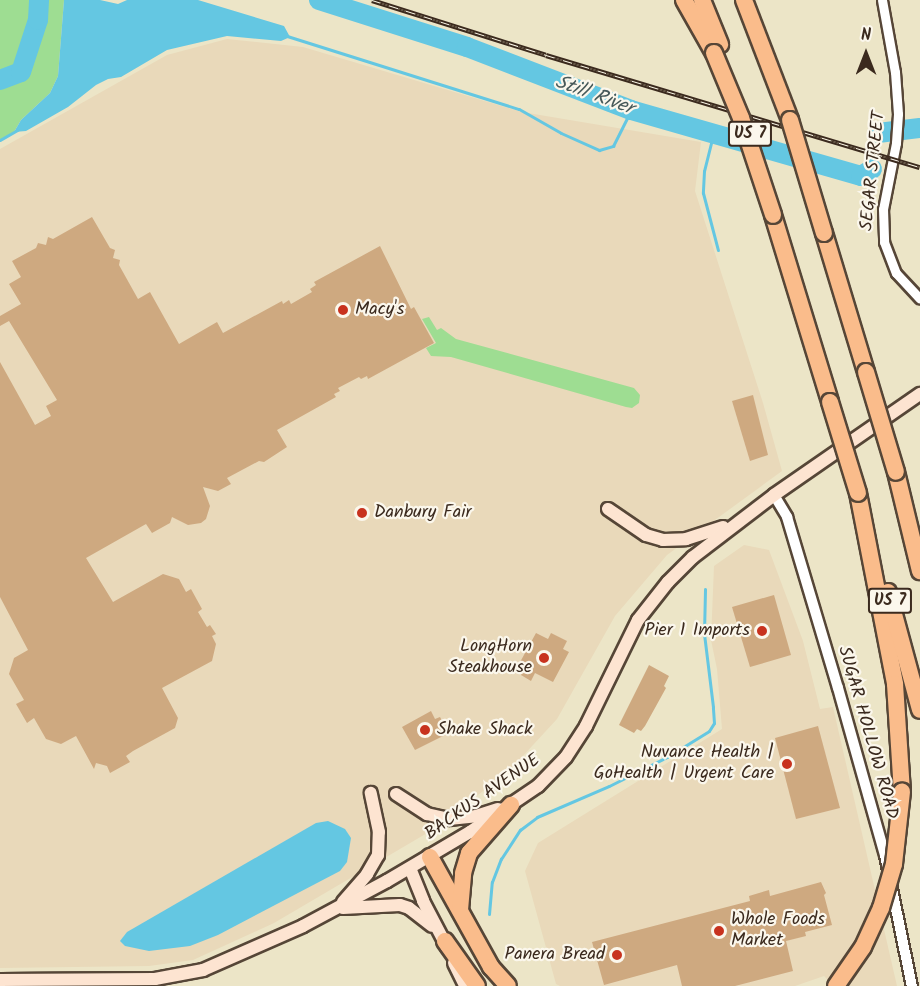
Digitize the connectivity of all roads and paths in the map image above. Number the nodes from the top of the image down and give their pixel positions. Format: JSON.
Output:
{"nodes":[{"id":1,"x":684,"y":0,"type":"edge"},
{"id":2,"x":702,"y":0,"type":"edge"},
{"id":3,"x":744,"y":0,"type":"edge"},
{"id":4,"x":754,"y":0,"type":"edge"},
{"id":5,"x":882,"y":0,"type":"edge"},
{"id":6,"x":719,"y":54,"type":"junction"},
{"id":7,"x":769,"y":61,"type":"junction"},
{"id":8,"x":920,"y":299,"type":"edge"},
{"id":9,"x":920,"y":394,"type":"edge"},
{"id":10,"x":896,"y":472,"type":"junction"},
{"id":11,"x":858,"y":493,"type":"junction"},
{"id":12,"x":774,"y":495,"type":"junction"},
{"id":13,"x":608,"y":509,"type":"dead end"},
{"id":14,"x":738,"y":521,"type":"junction"},
{"id":15,"x":920,"y":551,"type":"edge"},
{"id":16,"x":920,"y":570,"type":"edge"},
{"id":17,"x":920,"y":710,"type":"edge"},
{"id":18,"x":371,"y":793,"type":"dead end"},
{"id":19,"x":396,"y":794,"type":"dead end"},
{"id":20,"x":511,"y":805,"type":"junction"},
{"id":21,"x":430,"y":857,"type":"junction"},
{"id":22,"x":410,"y":868,"type":"junction"},
{"id":23,"x":338,"y":908,"type":"junction"},
{"id":24,"x":460,"y":911,"type":"junction"},
{"id":25,"x":445,"y":941,"type":"junction"},
{"id":26,"x":0,"y":980,"type":"edge"},
{"id":27,"x":465,"y":986,"type":"edge"},
{"id":28,"x":477,"y":986,"type":"edge"},
{"id":29,"x":508,"y":986,"type":"edge"},
{"id":30,"x":836,"y":986,"type":"edge"},
{"id":31,"x":912,"y":986,"type":"edge"}],
"edges":[{"from":1,"to":6,"type":"highway"},
{"from":2,"to":6,"type":"highway"},
{"from":3,"to":7,"type":"highway"},
{"from":4,"to":7,"type":"highway"},
{"from":5,"to":8,"type":"street","name":"SEGAR STREET"},
{"from":6,"to":11,"type":"highway","number":"US 7","bridge":true},
{"from":7,"to":10,"type":"highway","number":"US 7","bridge":true},
{"from":9,"to":12,"type":"main road","name":"BACKUS AVENUE"},
{"from":10,"to":15,"type":"highway","number":"US 7"},
{"from":10,"to":16,"type":"highway"},
{"from":11,"to":17,"type":"highway","number":"US 7"},
{"from":11,"to":30,"type":"highway","bridge":true},
{"from":12,"to":14,"type":"main road","name":"BACKUS AVENUE"},
{"from":12,"to":31,"type":"street","name":"SUGAR HOLLOW ROAD"},
{"from":13,"to":14,"type":"main road"},
{"from":14,"to":20,"type":"main road","name":"BACKUS AVENUE"},
{"from":18,"to":23,"type":"main road"},
{"from":19,"to":20,"type":"main road"},
{"from":20,"to":21,"type":"main road","name":"BACKUS AVENUE"},
{"from":20,"to":24,"type":"highway"},
{"from":21,"to":22,"type":"main road","name":"BACKUS AVENUE"},
{"from":21,"to":24,"type":"highway"},
{"from":22,"to":23,"type":"main road","name":"BACKUS AVENUE"},
{"from":22,"to":25,"type":"main road"},
{"from":23,"to":25,"type":"main road"},
{"from":23,"to":26,"type":"main road","name":"BACKUS AVENUE"},
{"from":24,"to":29,"type":"highway"},
{"from":25,"to":27,"type":"main road"},
{"from":25,"to":28,"type":"highway"}]}
